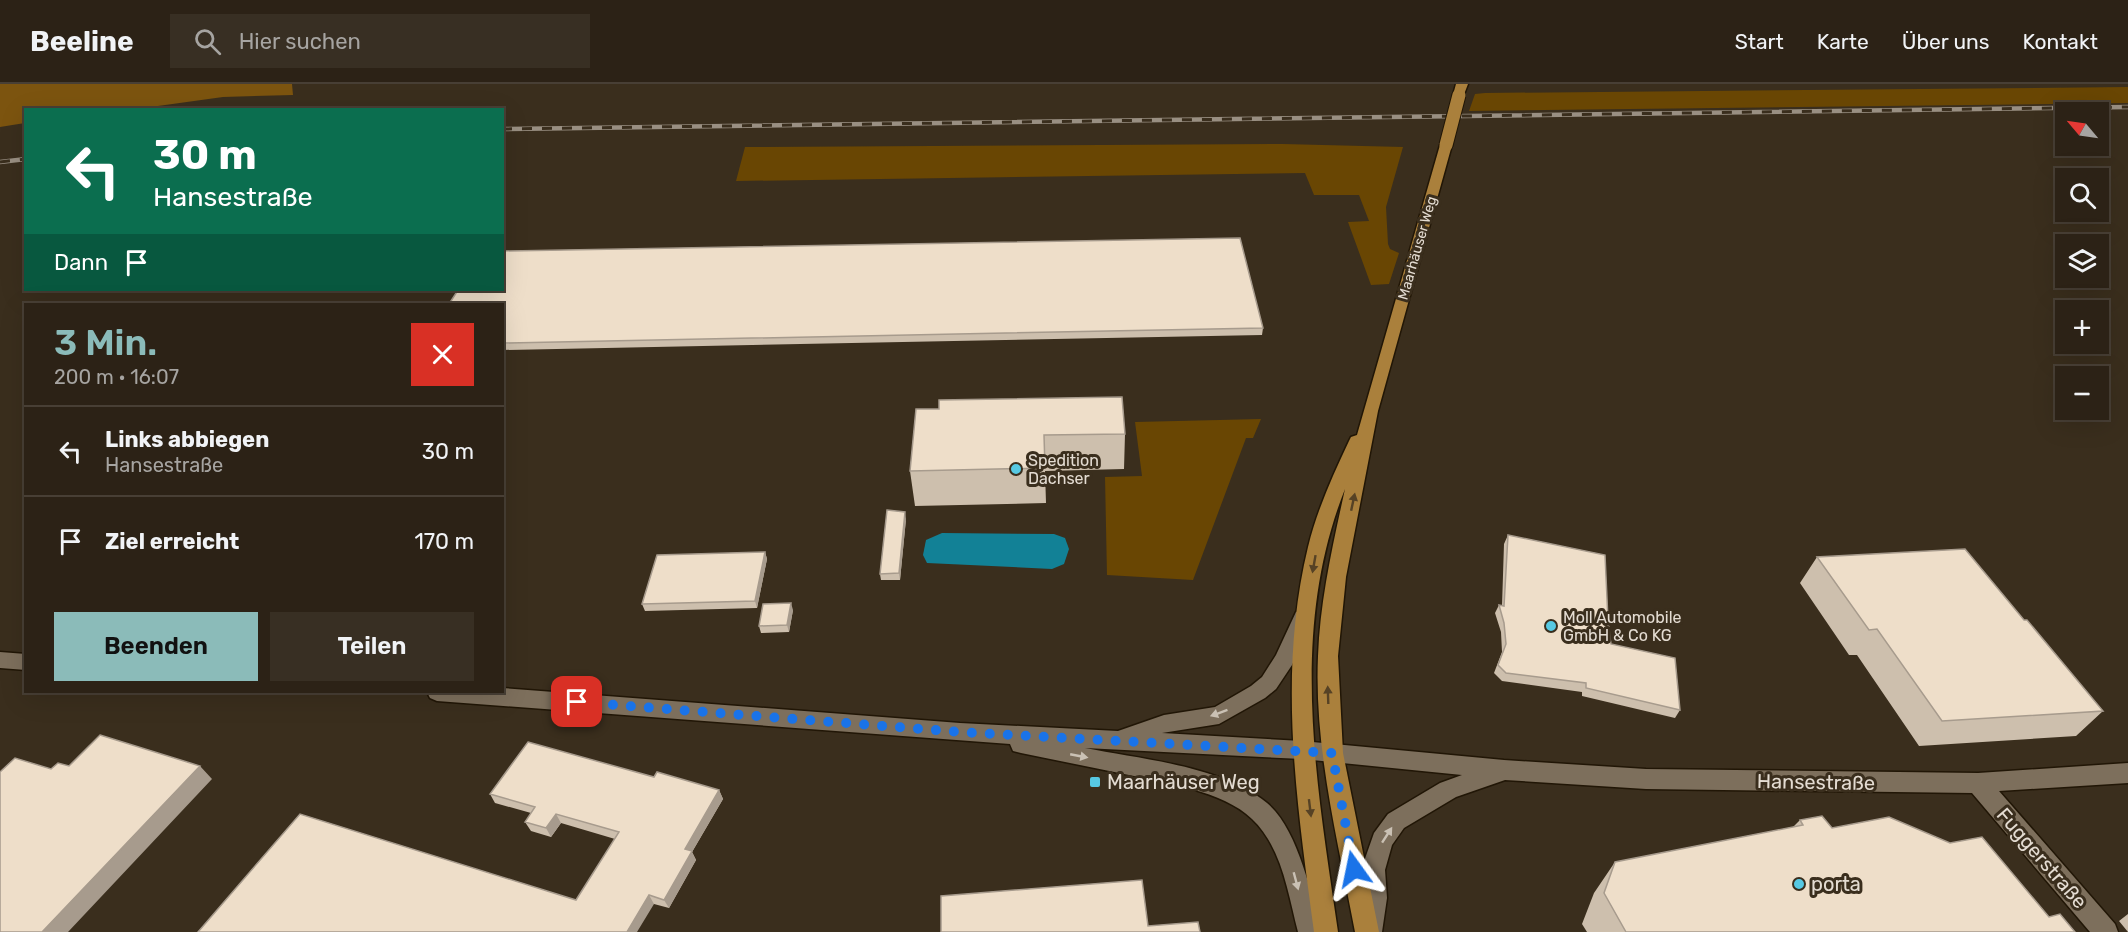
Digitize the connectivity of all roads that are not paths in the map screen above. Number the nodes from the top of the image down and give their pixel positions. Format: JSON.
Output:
{"nodes":[{"id":1,"x":1461,"y":89,"type":"edge"},
{"id":2,"x":1370,"y":411,"type":"junction"},
{"id":3,"x":1305,"y":613,"type":"junction"},
{"id":4,"x":0,"y":660,"type":"edge"},
{"id":5,"x":24,"y":662,"type":"edge"},
{"id":6,"x":450,"y":693,"type":"edge"},
{"id":7,"x":960,"y":732,"type":"junction"},
{"id":8,"x":1118,"y":740,"type":"junction"},
{"id":9,"x":1302,"y":750,"type":"junction"},
{"id":10,"x":1332,"y":753,"type":"junction"},
{"id":11,"x":1504,"y":770,"type":"junction"},
{"id":12,"x":2128,"y":773,"type":"edge"},
{"id":13,"x":1978,"y":783,"type":"junction"},
{"id":14,"x":1310,"y":932,"type":"edge"},
{"id":15,"x":1326,"y":932,"type":"edge"},
{"id":16,"x":1369,"y":932,"type":"edge"},
{"id":17,"x":2106,"y":932,"type":"edge"}],
"edges":[{"from":1,"to":2,"type":"main road","name":"Maarhäuser Weg","bridge":true},
{"from":2,"to":3,"type":"main road","name":"Maarhäuser Weg","one_way":true},
{"from":10,"to":2,"type":"main road","name":"Maarhäuser Weg","one_way":true},
{"from":3,"to":8,"type":"street","name":"Hansestraße","one_way":true},
{"from":3,"to":9,"type":"main road","name":"Maarhäuser Weg"},
{"from":4,"to":5,"type":"street"},
{"from":6,"to":7,"type":"street","name":"Hansestraße"},
{"from":7,"to":8,"type":"street","name":"Hansestraße"},
{"from":7,"to":14,"type":"street","name":"Hansestraße","one_way":true},
{"from":8,"to":9,"type":"street","name":"Hansestraße"},
{"from":9,"to":10,"type":"street","name":"Hansestraße"},
{"from":9,"to":15,"type":"main road","name":"Maarhäuser Weg","one_way":true},
{"from":10,"to":11,"type":"street","name":"Hansestraße"},
{"from":10,"to":16,"type":"main road","name":"Maarhäuser Weg"},
{"from":11,"to":13,"type":"street","name":"Hansestraße"},
{"from":16,"to":11,"type":"street","name":"Hansestraße","one_way":true},
{"from":12,"to":13,"type":"street","name":"Hansestraße"},
{"from":13,"to":17,"type":"street","name":"Fuggerstraße"}]}
